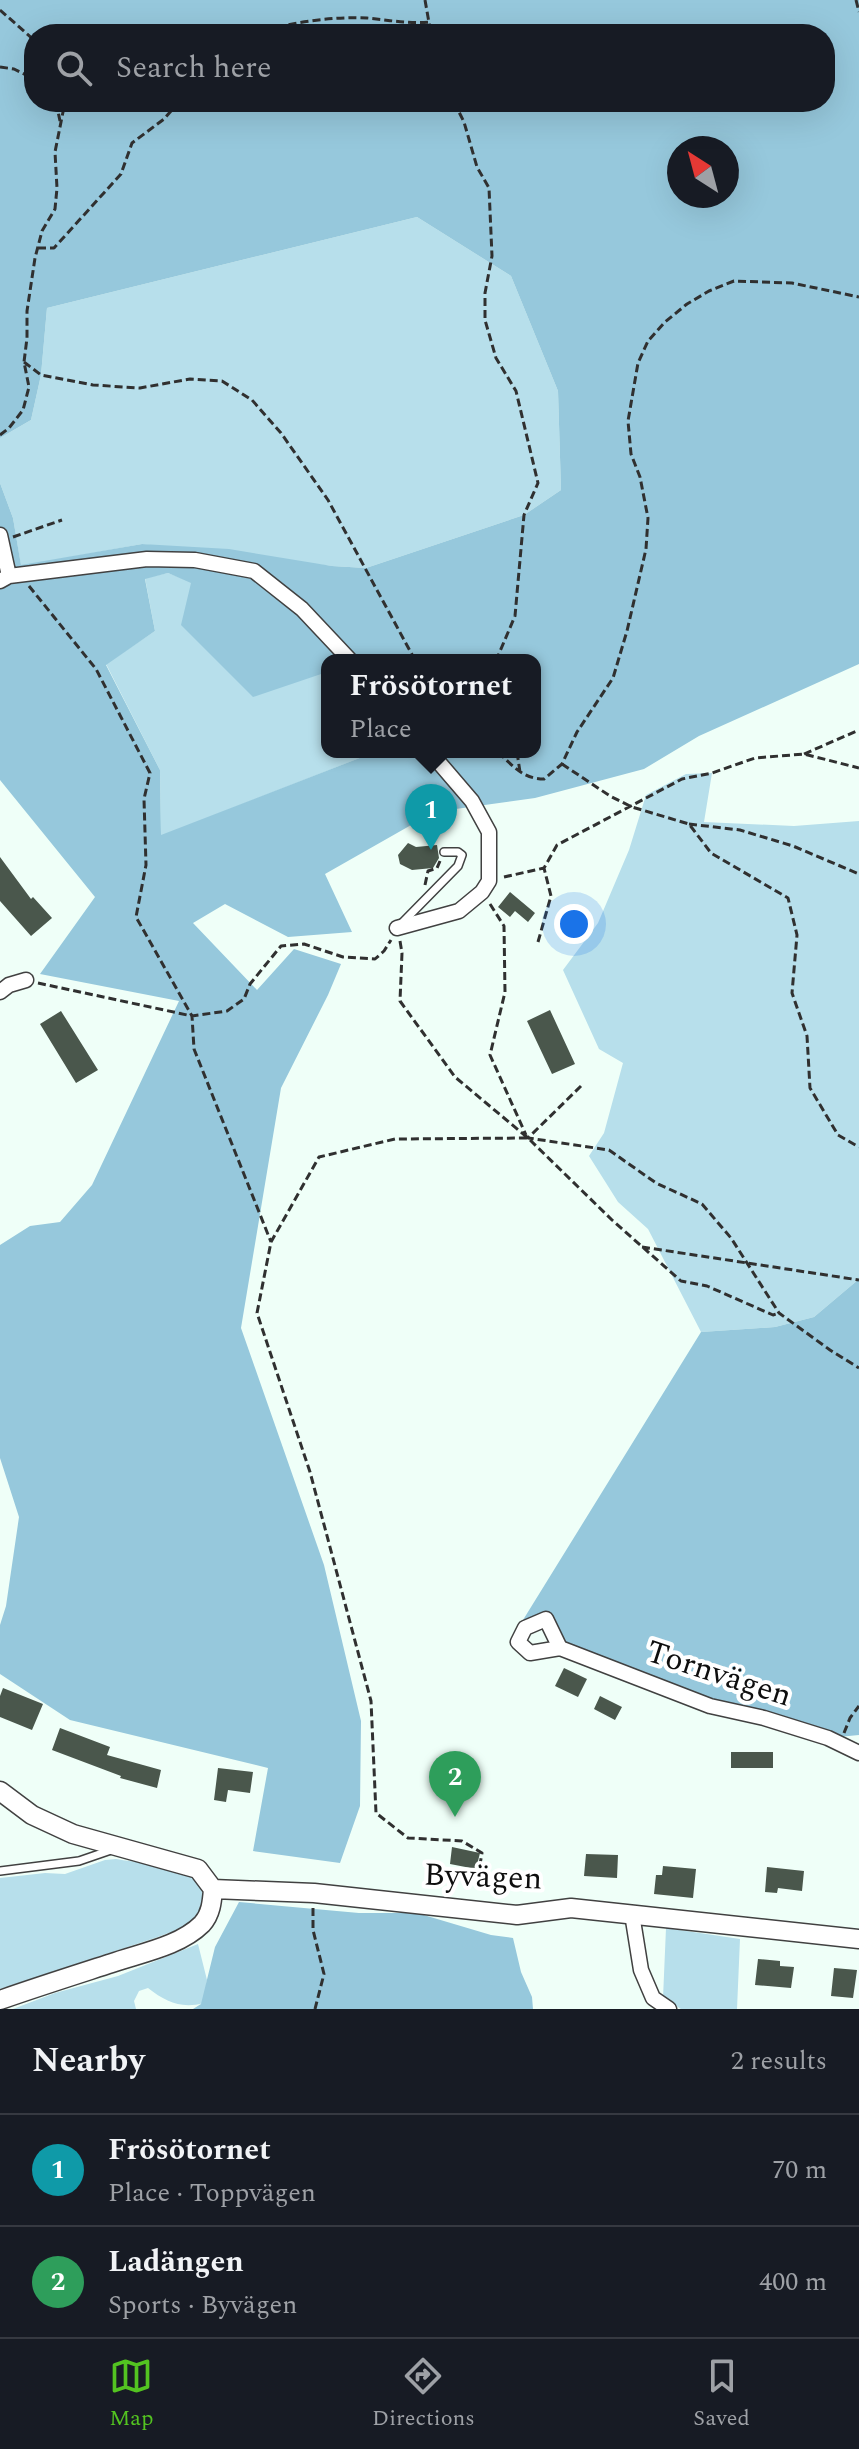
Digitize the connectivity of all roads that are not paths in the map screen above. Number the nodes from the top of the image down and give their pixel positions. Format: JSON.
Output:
{"nodes":[{"id":1,"x":1,"y":538,"type":"edge"},
{"id":2,"x":10,"y":578,"type":"edge"},
{"id":3,"x":344,"y":654,"type":"edge"},
{"id":4,"x":435,"y":758,"type":"edge"},
{"id":5,"x":444,"y":852,"type":"road end"},
{"id":6,"x":397,"y":928,"type":"joint"},
{"id":7,"x":26,"y":980,"type":"road end"},
{"id":8,"x":0,"y":992,"type":"edge"},
{"id":9,"x":560,"y":1648,"type":"dead end"},
{"id":10,"x":859,"y":1753,"type":"edge"},
{"id":11,"x":0,"y":1791,"type":"edge"},
{"id":12,"x":117,"y":1848,"type":"junction"},
{"id":13,"x":0,"y":1871,"type":"edge"},
{"id":14,"x":213,"y":1889,"type":"junction"},
{"id":15,"x":632,"y":1914,"type":"junction"},
{"id":16,"x":859,"y":1939,"type":"edge"},
{"id":17,"x":0,"y":2000,"type":"edge"},
{"id":18,"x":669,"y":2009,"type":"edge"}],
"edges":[{"from":1,"to":2,"type":"street"},
{"from":2,"to":3,"type":"street"},
{"from":4,"to":6,"type":"street"},
{"from":5,"to":6,"type":"lane"},
{"from":7,"to":8,"type":"street"},
{"from":9,"to":10,"type":"street","name":"Tornvägen"},
{"from":11,"to":12,"type":"street"},
{"from":12,"to":13,"type":"lane"},
{"from":12,"to":14,"type":"street"},
{"from":14,"to":15,"type":"street","name":"Byvägen"},
{"from":14,"to":17,"type":"street"},
{"from":15,"to":16,"type":"street","name":"Byvägen"},
{"from":15,"to":18,"type":"street"}]}
